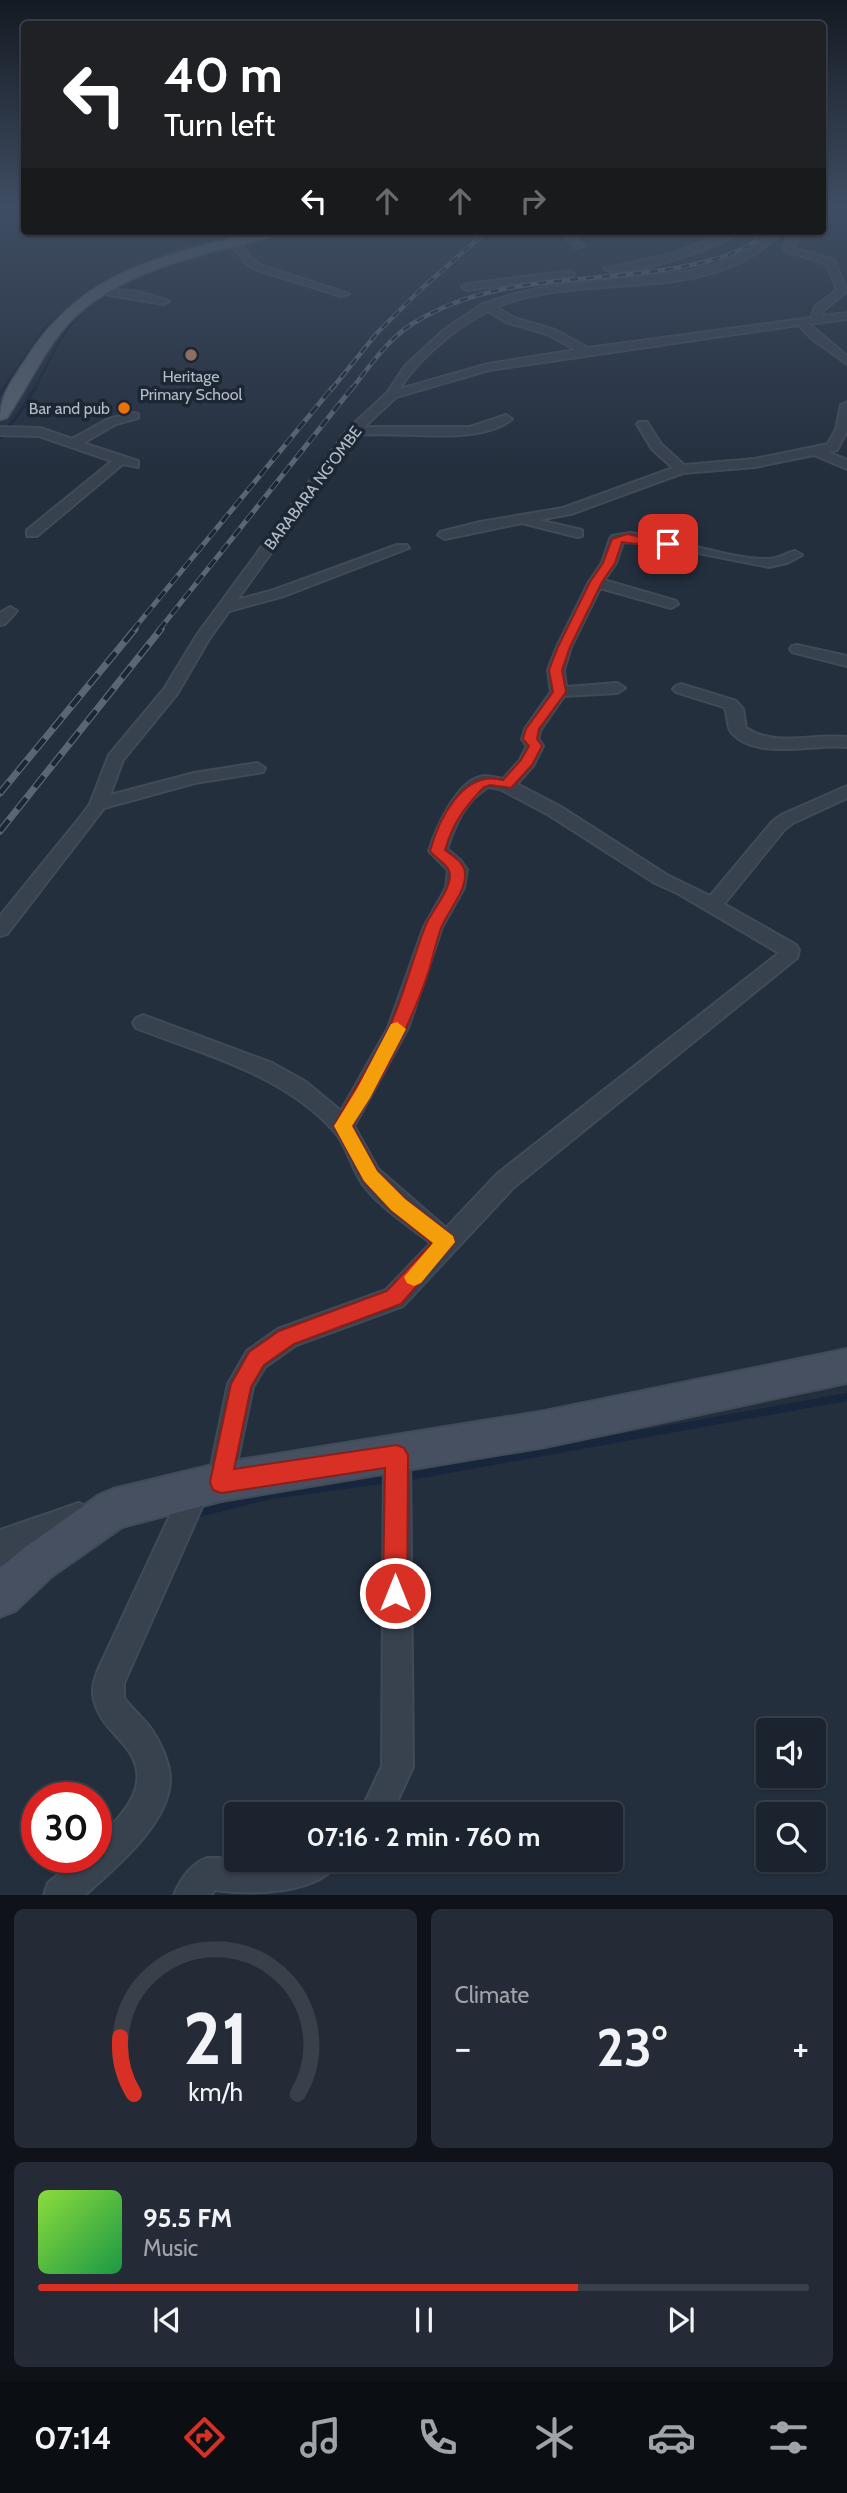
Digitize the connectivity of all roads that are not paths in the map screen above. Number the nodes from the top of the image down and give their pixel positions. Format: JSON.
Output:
{"nodes":[{"id":1,"x":97,"y":293,"type":"edge"},
{"id":2,"x":116,"y":293,"type":"edge"},
{"id":3,"x":534,"y":293,"type":"edge"},
{"id":4,"x":839,"y":293,"type":"edge"},
{"id":5,"x":164,"y":301,"type":"dead end"},
{"id":6,"x":487,"y":306,"type":"junction"},
{"id":7,"x":847,"y":316,"type":"edge"},
{"id":8,"x":809,"y":321,"type":"junction"},
{"id":9,"x":584,"y":351,"type":"junction"},
{"id":10,"x":847,"y":361,"type":"edge"},
{"id":11,"x":392,"y":395,"type":"junction"},
{"id":12,"x":847,"y":405,"type":"edge"},
{"id":13,"x":0,"y":414,"type":"edge"},
{"id":14,"x":134,"y":416,"type":"dead end"},
{"id":15,"x":506,"y":419,"type":"dead end"},
{"id":16,"x":643,"y":424,"type":"dead end"},
{"id":17,"x":0,"y":431,"type":"edge"},
{"id":18,"x":352,"y":432,"type":"junction"},
{"id":19,"x":74,"y":443,"type":"junction"},
{"id":20,"x":847,"y":445,"type":"edge"},
{"id":21,"x":833,"y":447,"type":"junction"},
{"id":22,"x":816,"y":451,"type":"junction"},
{"id":23,"x":119,"y":460,"type":"junction"},
{"id":24,"x":134,"y":464,"type":"dead end"},
{"id":25,"x":847,"y":465,"type":"edge"},
{"id":26,"x":681,"y":469,"type":"junction"},
{"id":27,"x":523,"y":520,"type":"junction"},
{"id":28,"x":32,"y":533,"type":"dead end"},
{"id":29,"x":577,"y":533,"type":"dead end"},
{"id":30,"x":445,"y":535,"type":"dead end"},
{"id":31,"x":402,"y":548,"type":"dead end"},
{"id":32,"x":795,"y":555,"type":"dead end"},
{"id":33,"x":596,"y":582,"type":"junction"},
{"id":34,"x":671,"y":604,"type":"dead end"},
{"id":35,"x":225,"y":607,"type":"junction"},
{"id":36,"x":797,"y":649,"type":"dead end"},
{"id":37,"x":847,"y":661,"type":"edge"},
{"id":38,"x":617,"y":688,"type":"dead end"},
{"id":39,"x":681,"y":689,"type":"dead end"},
{"id":40,"x":559,"y":692,"type":"junction"},
{"id":41,"x":847,"y":742,"type":"edge"},
{"id":42,"x":257,"y":768,"type":"dead end"},
{"id":43,"x":506,"y":785,"type":"junction"},
{"id":44,"x":847,"y":791,"type":"edge"},
{"id":45,"x":98,"y":804,"type":"junction"},
{"id":46,"x":712,"y":906,"type":"junction"},
{"id":47,"x":0,"y":929,"type":"edge"},
{"id":48,"x":143,"y":1023,"type":"dead end"},
{"id":49,"x":343,"y":1126,"type":"junction"},
{"id":50,"x":446,"y":1242,"type":"junction"},
{"id":51,"x":847,"y":1366,"type":"edge"},
{"id":52,"x":397,"y":1455,"type":"junction"},
{"id":53,"x":209,"y":1485,"type":"junction"},
{"id":54,"x":113,"y":1509,"type":"junction"},
{"id":55,"x":0,"y":1548,"type":"edge"},
{"id":56,"x":0,"y":1597,"type":"edge"},
{"id":57,"x":381,"y":1802,"type":"edge"},
{"id":58,"x":299,"y":1872,"type":"edge"},
{"id":59,"x":60,"y":1895,"type":"edge"},
{"id":60,"x":190,"y":1895,"type":"edge"}],
"edges":[{"from":1,"to":13,"type":"main road"},
{"from":2,"to":5,"type":"street"},
{"from":3,"to":6,"type":"street"},
{"from":4,"to":8,"type":"street"},
{"from":6,"to":9,"type":"street"},
{"from":6,"to":11,"type":"street"},
{"from":7,"to":8,"type":"street","name":"BARABARA NG'OMBE"},
{"from":8,"to":9,"type":"street","name":"BARABARA NG'OMBE"},
{"from":8,"to":10,"type":"street"},
{"from":9,"to":11,"type":"street","name":"BARABARA NG'OMBE"},
{"from":11,"to":18,"type":"street","name":"BARABARA NG'OMBE"},
{"from":12,"to":21,"type":"street"},
{"from":14,"to":19,"type":"street"},
{"from":15,"to":18,"type":"street"},
{"from":16,"to":26,"type":"street"},
{"from":17,"to":19,"type":"street"},
{"from":18,"to":35,"type":"street","name":"BARABARA NG'OMBE"},
{"from":19,"to":23,"type":"street"},
{"from":20,"to":21,"type":"street"},
{"from":21,"to":22,"type":"street"},
{"from":22,"to":25,"type":"street"},
{"from":22,"to":26,"type":"street"},
{"from":23,"to":24,"type":"street"},
{"from":23,"to":28,"type":"street"},
{"from":26,"to":27,"type":"street"},
{"from":27,"to":29,"type":"street"},
{"from":27,"to":30,"type":"street"},
{"from":31,"to":35,"type":"street"},
{"from":32,"to":33,"type":"street"},
{"from":33,"to":34,"type":"street"},
{"from":33,"to":40,"type":"street"},
{"from":35,"to":45,"type":"street","name":"BARABARA NG'OMBE"},
{"from":36,"to":37,"type":"street"},
{"from":38,"to":40,"type":"street"},
{"from":39,"to":41,"type":"street"},
{"from":40,"to":43,"type":"street"},
{"from":42,"to":45,"type":"street"},
{"from":43,"to":46,"type":"street"},
{"from":43,"to":49,"type":"street"},
{"from":44,"to":46,"type":"street"},
{"from":45,"to":47,"type":"street","name":"BARABARA NG'OMBE"},
{"from":46,"to":50,"type":"street"},
{"from":48,"to":49,"type":"street"},
{"from":49,"to":50,"type":"street"},
{"from":50,"to":53,"type":"street"},
{"from":51,"to":52,"type":"main road"},
{"from":52,"to":53,"type":"main road"},
{"from":52,"to":57,"type":"street"},
{"from":53,"to":54,"type":"main road"},
{"from":53,"to":59,"type":"street"},
{"from":54,"to":55,"type":"street"},
{"from":54,"to":56,"type":"main road"},
{"from":58,"to":60,"type":"street"}]}
